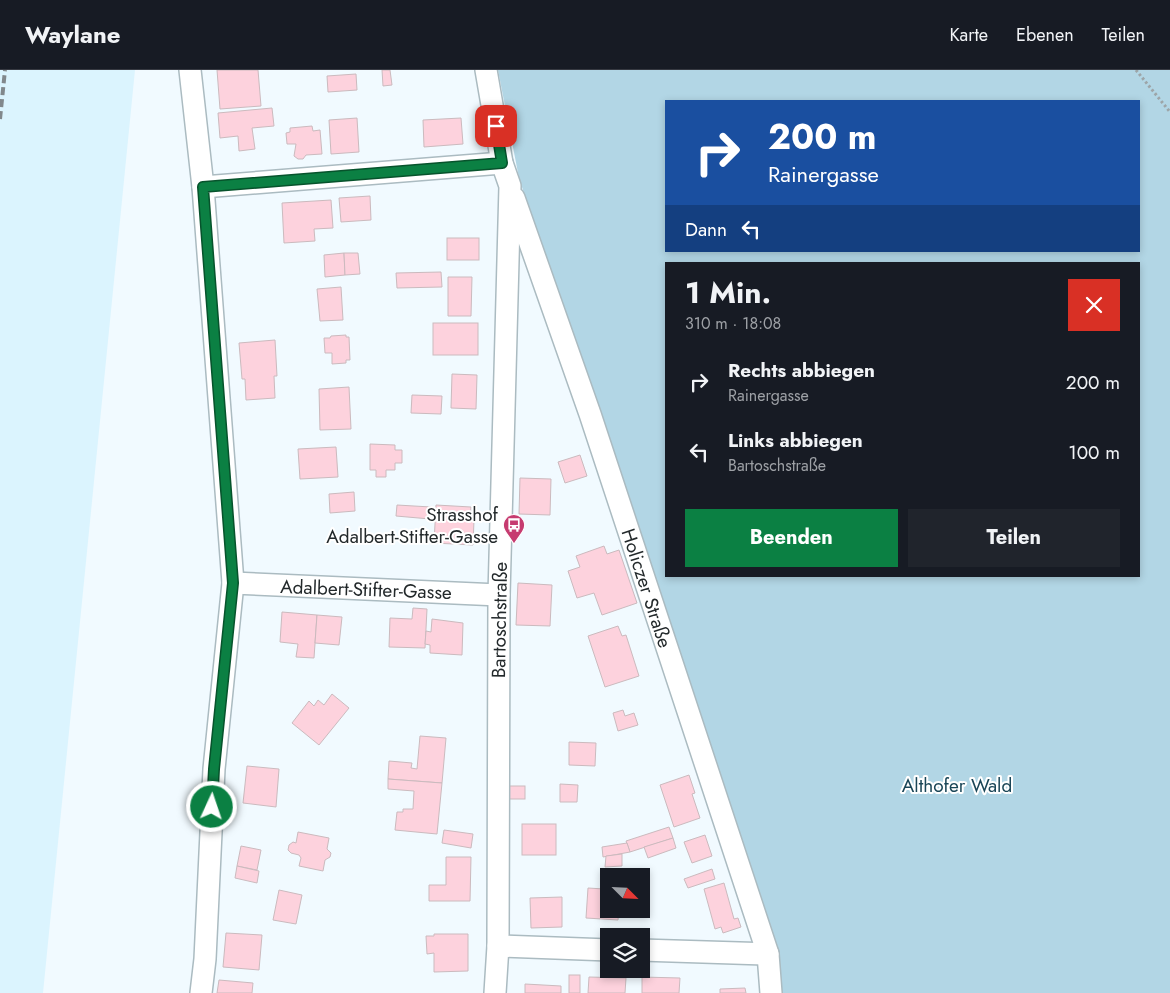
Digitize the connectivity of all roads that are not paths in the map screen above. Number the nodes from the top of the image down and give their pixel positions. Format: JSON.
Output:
{"nodes":[{"id":1,"x":190,"y":70,"type":"edge"},
{"id":2,"x":486,"y":70,"type":"edge"},
{"id":3,"x":502,"y":163,"type":"junction"},
{"id":4,"x":510,"y":186,"type":"junction"},
{"id":5,"x":203,"y":187,"type":"junction"},
{"id":6,"x":233,"y":583,"type":"junction"},
{"id":7,"x":499,"y":595,"type":"junction"},
{"id":8,"x":498,"y":946,"type":"junction"},
{"id":9,"x":600,"y":950,"type":"edge"},
{"id":10,"x":650,"y":950,"type":"edge"},
{"id":11,"x":768,"y":954,"type":"junction"},
{"id":12,"x":202,"y":993,"type":"edge"},
{"id":13,"x":495,"y":993,"type":"edge"},
{"id":14,"x":771,"y":993,"type":"edge"}],
"edges":[{"from":1,"to":5,"type":"street"},
{"from":2,"to":3,"type":"street","name":"Bartoschstraße"},
{"from":3,"to":4,"type":"street","name":"Bartoschstraße"},
{"from":3,"to":5,"type":"street"},
{"from":4,"to":7,"type":"street","name":"Bartoschstraße"},
{"from":4,"to":11,"type":"street","name":"Holiczer Straße"},
{"from":5,"to":6,"type":"street"},
{"from":6,"to":7,"type":"street","name":"Adalbert-Stifter-Gasse"},
{"from":6,"to":12,"type":"street"},
{"from":7,"to":8,"type":"street","name":"Bartoschstraße"},
{"from":8,"to":9,"type":"street"},
{"from":8,"to":13,"type":"street","name":"Bartoschstraße"},
{"from":10,"to":11,"type":"street"},
{"from":11,"to":14,"type":"street","name":"Holiczer Straße"}]}
